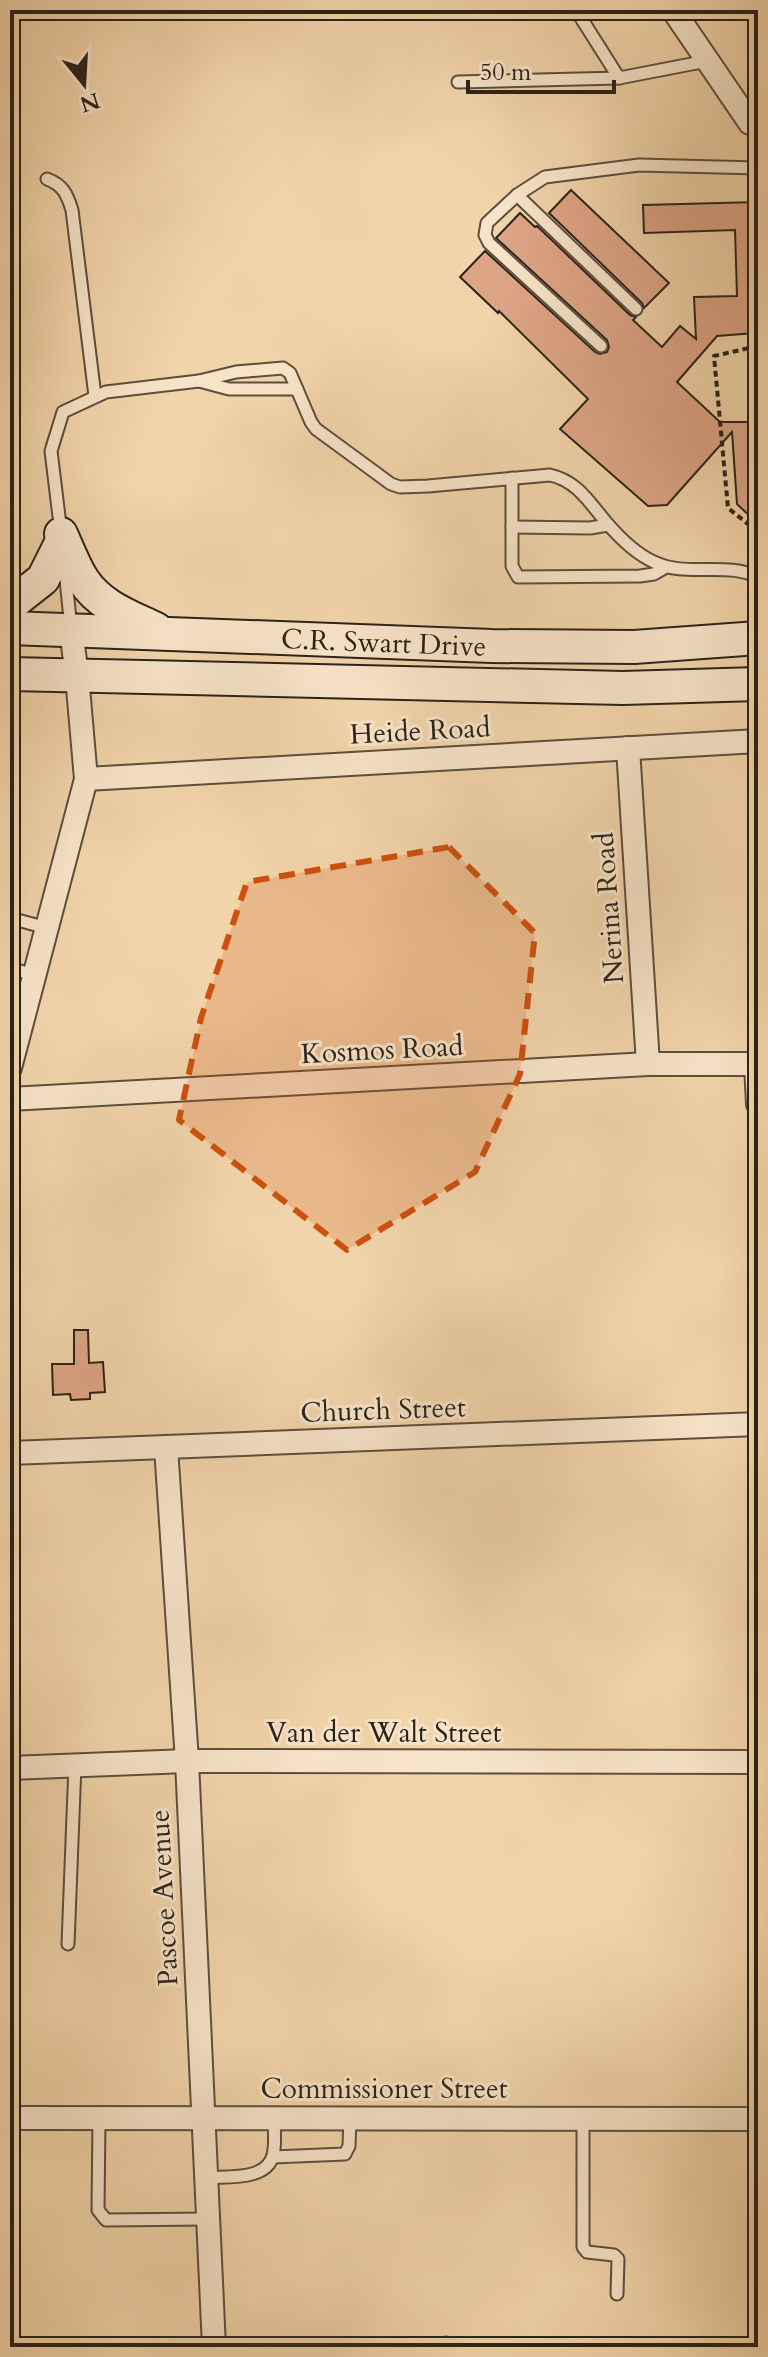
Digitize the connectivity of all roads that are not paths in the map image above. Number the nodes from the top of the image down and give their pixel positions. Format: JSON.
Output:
{"nodes":[{"id":1,"x":576,"y":10,"type":"edge"},
{"id":2,"x":673,"y":10,"type":"edge"},
{"id":3,"x":707,"y":61,"type":"junction"},
{"id":4,"x":619,"y":78,"type":"junction"},
{"id":5,"x":458,"y":82,"type":"dead end"},
{"id":6,"x":750,"y":123,"type":"dead end"},
{"id":7,"x":758,"y":168,"type":"edge"},
{"id":8,"x":47,"y":179,"type":"dead end"},
{"id":9,"x":517,"y":195,"type":"junction"},
{"id":10,"x":636,"y":309,"type":"dead end"},
{"id":11,"x":601,"y":346,"type":"dead end"},
{"id":12,"x":199,"y":381,"type":"junction"},
{"id":13,"x":297,"y":389,"type":"junction"},
{"id":14,"x":95,"y":396,"type":"junction"},
{"id":15,"x":512,"y":478,"type":"junction"},
{"id":16,"x":608,"y":525,"type":"junction"},
{"id":17,"x":512,"y":527,"type":"junction"},
{"id":18,"x":61,"y":537,"type":"junction"},
{"id":19,"x":666,"y":567,"type":"junction"},
{"id":20,"x":758,"y":577,"type":"edge"},
{"id":21,"x":10,"y":605,"type":"edge"},
{"id":22,"x":10,"y":628,"type":"edge"},
{"id":23,"x":71,"y":630,"type":"junction"},
{"id":24,"x":169,"y":635,"type":"junction"},
{"id":25,"x":758,"y":638,"type":"edge"},
{"id":26,"x":10,"y":674,"type":"edge"},
{"id":27,"x":77,"y":676,"type":"junction"},
{"id":28,"x":758,"y":684,"type":"edge"},
{"id":29,"x":758,"y":741,"type":"edge"},
{"id":30,"x":628,"y":748,"type":"junction"},
{"id":31,"x":86,"y":779,"type":"junction"},
{"id":32,"x":10,"y":918,"type":"edge"},
{"id":33,"x":47,"y":928,"type":"junction"},
{"id":34,"x":10,"y":968,"type":"edge"},
{"id":35,"x":34,"y":975,"type":"junction"},
{"id":36,"x":648,"y":1064,"type":"junction"},
{"id":37,"x":757,"y":1064,"type":"edge"},
{"id":38,"x":10,"y":1068,"type":"edge"},
{"id":39,"x":10,"y":1099,"type":"edge"},
{"id":40,"x":758,"y":1104,"type":"edge"},
{"id":41,"x":758,"y":1424,"type":"edge"},
{"id":42,"x":166,"y":1447,"type":"junction"},
{"id":43,"x":10,"y":1453,"type":"edge"},
{"id":44,"x":187,"y":1761,"type":"junction"},
{"id":45,"x":758,"y":1762,"type":"edge"},
{"id":46,"x":75,"y":1765,"type":"junction"},
{"id":47,"x":10,"y":1768,"type":"edge"},
{"id":48,"x":68,"y":1944,"type":"dead end"},
{"id":49,"x":274,"y":2117,"type":"junction"},
{"id":50,"x":10,"y":2118,"type":"edge"},
{"id":51,"x":99,"y":2118,"type":"junction"},
{"id":52,"x":203,"y":2118,"type":"junction"},
{"id":53,"x":350,"y":2118,"type":"junction"},
{"id":54,"x":583,"y":2119,"type":"junction"},
{"id":55,"x":758,"y":2119,"type":"edge"},
{"id":56,"x":273,"y":2157,"type":"junction"},
{"id":57,"x":206,"y":2178,"type":"junction"},
{"id":58,"x":209,"y":2219,"type":"junction"},
{"id":59,"x":617,"y":2294,"type":"dead end"},
{"id":60,"x":214,"y":2347,"type":"edge"}],
"edges":[{"from":1,"to":4,"type":"lane"},
{"from":2,"to":3,"type":"street"},
{"from":3,"to":4,"type":"lane"},
{"from":3,"to":6,"type":"street"},
{"from":4,"to":5,"type":"lane"},
{"from":7,"to":9,"type":"lane"},
{"from":8,"to":14,"type":"lane"},
{"from":9,"to":10,"type":"lane"},
{"from":9,"to":11,"type":"lane"},
{"from":12,"to":13,"type":"lane"},
{"from":12,"to":13,"type":"lane"},
{"from":12,"to":14,"type":"lane"},
{"from":13,"to":15,"type":"lane"},
{"from":14,"to":18,"type":"lane"},
{"from":15,"to":16,"type":"lane"},
{"from":15,"to":17,"type":"lane"},
{"from":16,"to":17,"type":"lane"},
{"from":16,"to":19,"type":"lane"},
{"from":17,"to":19,"type":"lane"},
{"from":18,"to":21,"type":"main road"},
{"from":18,"to":23,"type":"lane"},
{"from":18,"to":24,"type":"main road"},
{"from":19,"to":20,"type":"lane"},
{"from":22,"to":23,"type":"main road","name":"C.R. Swart Drive"},
{"from":23,"to":24,"type":"main road","name":"C.R. Swart Drive"},
{"from":23,"to":27,"type":"street"},
{"from":24,"to":25,"type":"main road","name":"C.R. Swart Drive"},
{"from":26,"to":27,"type":"main road","name":"C.R. Swart Drive"},
{"from":27,"to":28,"type":"main road","name":"C.R. Swart Drive"},
{"from":27,"to":31,"type":"street"},
{"from":29,"to":30,"type":"street","name":"Heide Road"},
{"from":30,"to":31,"type":"street","name":"Heide Road"},
{"from":30,"to":36,"type":"street","name":"Nerina Road"},
{"from":31,"to":33,"type":"street"},
{"from":32,"to":33,"type":"lane"},
{"from":33,"to":35,"type":"street"},
{"from":34,"to":35,"type":"lane"},
{"from":35,"to":38,"type":"street"},
{"from":36,"to":37,"type":"street","name":"Kosmos Road"},
{"from":36,"to":39,"type":"street","name":"Kosmos Road"},
{"from":37,"to":40,"type":"street"},
{"from":41,"to":42,"type":"street","name":"Church Street"},
{"from":42,"to":43,"type":"street","name":"Church Street"},
{"from":42,"to":44,"type":"street","name":"Pascoe Avenue"},
{"from":44,"to":45,"type":"street","name":"Van der Walt Street"},
{"from":44,"to":46,"type":"street","name":"Van der Walt Street"},
{"from":44,"to":52,"type":"street","name":"Pascoe Avenue"},
{"from":46,"to":47,"type":"street","name":"Van der Walt Street"},
{"from":46,"to":48,"type":"lane"},
{"from":49,"to":52,"type":"street","name":"Commissioner Street"},
{"from":49,"to":53,"type":"street","name":"Commissioner Street"},
{"from":49,"to":56,"type":"lane"},
{"from":50,"to":51,"type":"street","name":"Commissioner Street"},
{"from":51,"to":52,"type":"street","name":"Commissioner Street"},
{"from":51,"to":58,"type":"lane"},
{"from":52,"to":57,"type":"street","name":"Pascoe Avenue"},
{"from":53,"to":54,"type":"street","name":"Commissioner Street"},
{"from":53,"to":56,"type":"lane"},
{"from":54,"to":55,"type":"street","name":"Commissioner Street"},
{"from":54,"to":59,"type":"lane"},
{"from":56,"to":57,"type":"lane"},
{"from":57,"to":58,"type":"street","name":"Pascoe Avenue"},
{"from":58,"to":60,"type":"street","name":"Pascoe Avenue"}]}
